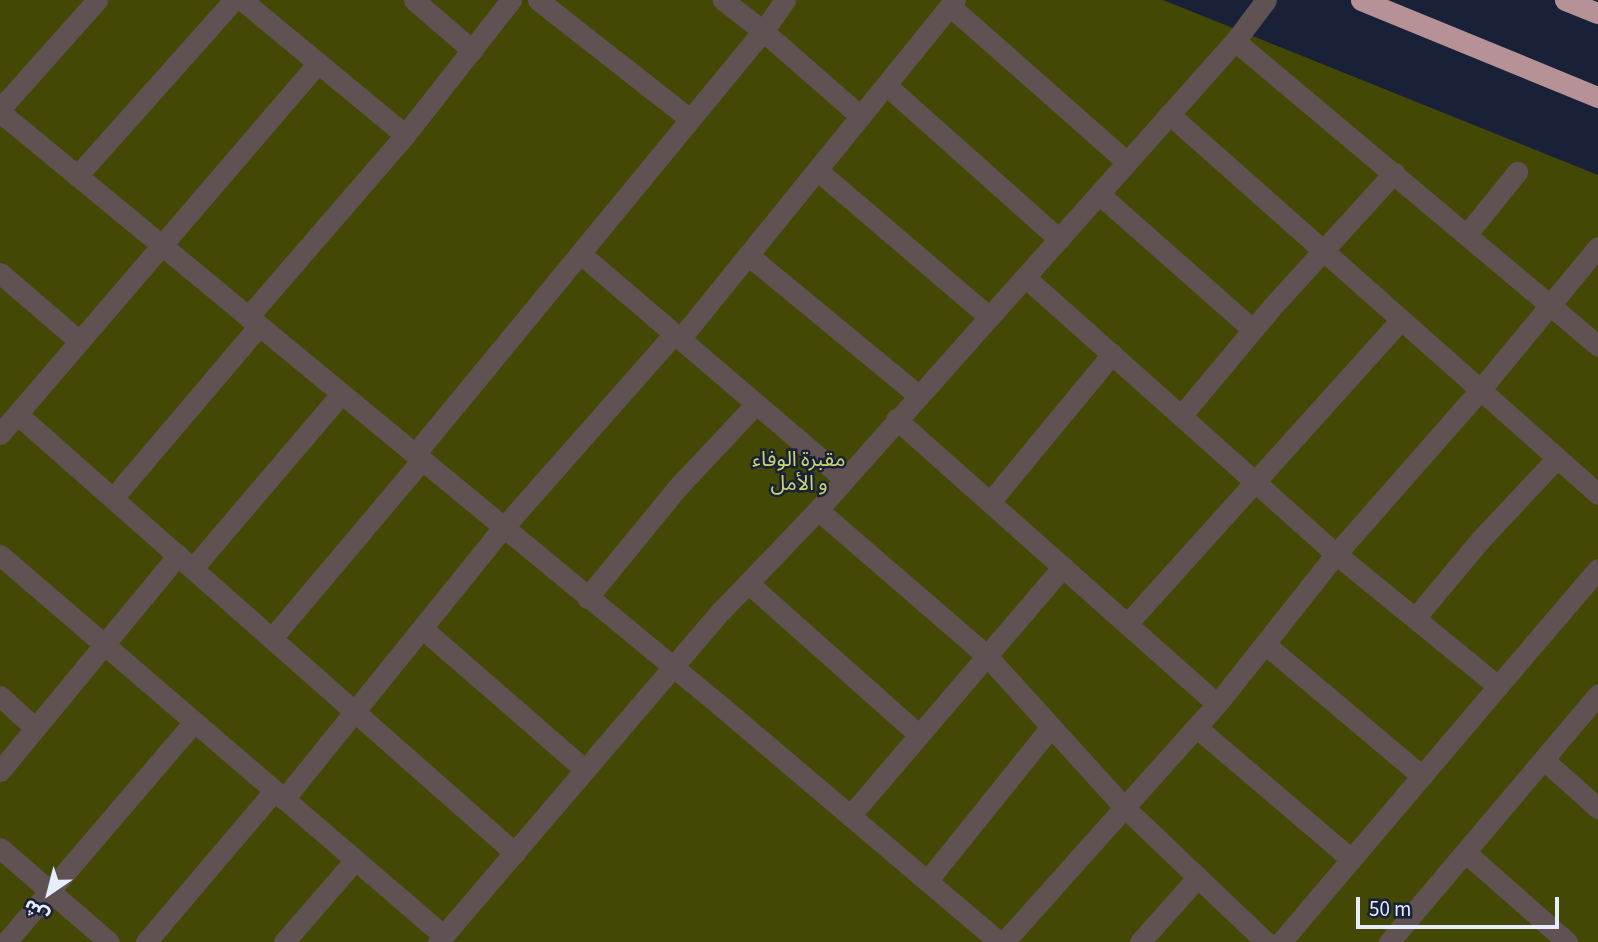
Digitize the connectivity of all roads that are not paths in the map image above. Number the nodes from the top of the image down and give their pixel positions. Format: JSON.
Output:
{"nodes":[{"id":1,"x":97,"y":0,"type":"edge"},
{"id":2,"x":242,"y":0,"type":"edge"},
{"id":3,"x":414,"y":0,"type":"edge"},
{"id":4,"x":511,"y":0,"type":"edge"},
{"id":5,"x":538,"y":0,"type":"edge"},
{"id":6,"x":723,"y":0,"type":"edge"},
{"id":7,"x":785,"y":0,"type":"edge"},
{"id":8,"x":1266,"y":0,"type":"edge"},
{"id":9,"x":1361,"y":0,"type":"edge"},
{"id":10,"x":1565,"y":0,"type":"edge"},
{"id":11,"x":952,"y":3,"type":"edge"},
{"id":12,"x":1598,"y":13,"type":"edge"},
{"id":13,"x":763,"y":31,"type":"junction"},
{"id":14,"x":1235,"y":41,"type":"junction"},
{"id":15,"x":472,"y":50,"type":"junction"},
{"id":16,"x":318,"y":63,"type":"junction"},
{"id":17,"x":886,"y":85,"type":"junction"},
{"id":18,"x":1598,"y":97,"type":"edge"},
{"id":19,"x":1,"y":114,"type":"edge"},
{"id":20,"x":1170,"y":114,"type":"junction"},
{"id":21,"x":860,"y":117,"type":"junction"},
{"id":22,"x":690,"y":119,"type":"junction"},
{"id":23,"x":405,"y":135,"type":"junction"},
{"id":24,"x":1127,"y":162,"type":"junction"},
{"id":25,"x":817,"y":170,"type":"junction"},
{"id":26,"x":1517,"y":172,"type":"dead end"},
{"id":27,"x":1394,"y":173,"type":"junction"},
{"id":28,"x":77,"y":176,"type":"junction"},
{"id":29,"x":1099,"y":194,"type":"junction"},
{"id":30,"x":1467,"y":234,"type":"junction"},
{"id":31,"x":1059,"y":239,"type":"junction"},
{"id":32,"x":162,"y":246,"type":"junction"},
{"id":33,"x":1598,"y":247,"type":"edge"},
{"id":34,"x":1323,"y":251,"type":"junction"},
{"id":35,"x":582,"y":255,"type":"junction"},
{"id":36,"x":748,"y":255,"type":"junction"},
{"id":37,"x":0,"y":273,"type":"edge"},
{"id":38,"x":1025,"y":277,"type":"junction"},
{"id":39,"x":1550,"y":304,"type":"junction"},
{"id":40,"x":989,"y":317,"type":"junction"},
{"id":41,"x":1401,"y":320,"type":"junction"},
{"id":42,"x":254,"y":322,"type":"junction"},
{"id":43,"x":1253,"y":330,"type":"junction"},
{"id":44,"x":677,"y":337,"type":"junction"},
{"id":45,"x":79,"y":341,"type":"junction"},
{"id":46,"x":1598,"y":346,"type":"edge"},
{"id":47,"x":1112,"y":354,"type":"junction"},
{"id":48,"x":1480,"y":390,"type":"junction"},
{"id":49,"x":341,"y":394,"type":"junction"},
{"id":50,"x":918,"y":395,"type":"junction"},
{"id":51,"x":756,"y":404,"type":"junction"},
{"id":52,"x":1181,"y":415,"type":"junction"},
{"id":53,"x":8,"y":419,"type":"edge"},
{"id":54,"x":896,"y":419,"type":"junction"},
{"id":55,"x":419,"y":457,"type":"junction"},
{"id":56,"x":1557,"y":458,"type":"junction"},
{"id":57,"x":844,"y":479,"type":"junction"},
{"id":58,"x":1254,"y":481,"type":"junction"},
{"id":59,"x":1598,"y":494,"type":"edge"},
{"id":60,"x":113,"y":498,"type":"junction"},
{"id":61,"x":990,"y":502,"type":"junction"},
{"id":62,"x":818,"y":510,"type":"junction"},
{"id":63,"x":503,"y":528,"type":"junction"},
{"id":64,"x":1336,"y":554,"type":"junction"},
{"id":65,"x":0,"y":555,"type":"edge"},
{"id":66,"x":186,"y":561,"type":"junction"},
{"id":67,"x":1063,"y":567,"type":"junction"},
{"id":68,"x":1598,"y":569,"type":"edge"},
{"id":69,"x":748,"y":583,"type":"junction"},
{"id":70,"x":587,"y":598,"type":"junction"},
{"id":71,"x":1415,"y":618,"type":"junction"},
{"id":72,"x":1127,"y":624,"type":"junction"},
{"id":73,"x":423,"y":629,"type":"junction"},
{"id":74,"x":272,"y":638,"type":"junction"},
{"id":75,"x":103,"y":643,"type":"junction"},
{"id":76,"x":1265,"y":644,"type":"junction"},
{"id":77,"x":987,"y":656,"type":"junction"},
{"id":78,"x":671,"y":668,"type":"junction"},
{"id":79,"x":1498,"y":686,"type":"junction"},
{"id":80,"x":1598,"y":695,"type":"edge"},
{"id":81,"x":0,"y":696,"type":"edge"},
{"id":82,"x":1217,"y":704,"type":"junction"},
{"id":83,"x":356,"y":713,"type":"junction"},
{"id":84,"x":194,"y":722,"type":"junction"},
{"id":85,"x":35,"y":727,"type":"junction"},
{"id":86,"x":1051,"y":727,"type":"junction"},
{"id":87,"x":1196,"y":727,"type":"junction"},
{"id":88,"x":919,"y":735,"type":"junction"},
{"id":89,"x":1545,"y":761,"type":"junction"},
{"id":90,"x":585,"y":770,"type":"junction"},
{"id":91,"x":0,"y":771,"type":"edge"},
{"id":92,"x":1422,"y":776,"type":"junction"},
{"id":93,"x":279,"y":795,"type":"junction"},
{"id":94,"x":1124,"y":807,"type":"junction"},
{"id":95,"x":1598,"y":808,"type":"edge"},
{"id":96,"x":850,"y":816,"type":"junction"},
{"id":97,"x":0,"y":848,"type":"edge"},
{"id":98,"x":1465,"y":852,"type":"junction"},
{"id":99,"x":514,"y":853,"type":"junction"},
{"id":100,"x":1351,"y":859,"type":"junction"},
{"id":101,"x":355,"y":860,"type":"junction"},
{"id":102,"x":1198,"y":877,"type":"junction"},
{"id":103,"x":927,"y":881,"type":"junction"},
{"id":104,"x":49,"y":891,"type":"junction"},
{"id":105,"x":1400,"y":938,"type":"edge"},
{"id":106,"x":441,"y":939,"type":"edge"},
{"id":107,"x":6,"y":942,"type":"edge"},
{"id":108,"x":109,"y":942,"type":"edge"},
{"id":109,"x":146,"y":942,"type":"edge"},
{"id":110,"x":284,"y":942,"type":"edge"},
{"id":111,"x":1001,"y":942,"type":"edge"},
{"id":112,"x":1140,"y":942,"type":"edge"},
{"id":113,"x":1266,"y":942,"type":"edge"},
{"id":114,"x":1281,"y":942,"type":"edge"},
{"id":115,"x":1567,"y":942,"type":"edge"}],
"edges":[{"from":1,"to":19,"type":"lane"},
{"from":2,"to":16,"type":"lane"},
{"from":2,"to":28,"type":"lane"},
{"from":3,"to":15,"type":"lane"},
{"from":4,"to":15,"type":"lane"},
{"from":5,"to":22,"type":"lane"},
{"from":6,"to":13,"type":"lane"},
{"from":7,"to":13,"type":"lane"},
{"from":8,"to":14,"type":"lane"},
{"from":9,"to":18,"type":"highway"},
{"from":10,"to":12,"type":"highway"},
{"from":11,"to":17,"type":"lane"},
{"from":11,"to":24,"type":"lane"},
{"from":13,"to":21,"type":"lane"},
{"from":13,"to":22,"type":"lane"},
{"from":14,"to":20,"type":"lane"},
{"from":14,"to":27,"type":"lane"},
{"from":15,"to":23,"type":"lane"},
{"from":16,"to":23,"type":"lane"},
{"from":16,"to":32,"type":"lane"},
{"from":17,"to":21,"type":"lane"},
{"from":17,"to":31,"type":"lane"},
{"from":19,"to":28,"type":"lane"},
{"from":20,"to":24,"type":"lane"},
{"from":20,"to":34,"type":"lane"},
{"from":21,"to":25,"type":"lane"},
{"from":22,"to":35,"type":"lane"},
{"from":23,"to":42,"type":"lane"},
{"from":24,"to":29,"type":"lane"},
{"from":25,"to":36,"type":"lane"},
{"from":25,"to":40,"type":"lane"},
{"from":26,"to":30,"type":"lane"},
{"from":27,"to":30,"type":"lane"},
{"from":27,"to":34,"type":"lane"},
{"from":28,"to":32,"type":"lane"},
{"from":29,"to":31,"type":"lane"},
{"from":29,"to":43,"type":"lane"},
{"from":30,"to":39,"type":"lane"},
{"from":31,"to":38,"type":"lane"},
{"from":32,"to":42,"type":"lane"},
{"from":32,"to":45,"type":"lane"},
{"from":33,"to":39,"type":"lane"},
{"from":34,"to":41,"type":"lane"},
{"from":34,"to":43,"type":"lane"},
{"from":35,"to":44,"type":"lane"},
{"from":35,"to":55,"type":"lane"},
{"from":36,"to":44,"type":"lane"},
{"from":36,"to":50,"type":"lane"},
{"from":37,"to":45,"type":"lane"},
{"from":38,"to":40,"type":"lane"},
{"from":38,"to":47,"type":"lane"},
{"from":39,"to":46,"type":"lane"},
{"from":39,"to":48,"type":"lane"},
{"from":40,"to":50,"type":"lane"},
{"from":41,"to":48,"type":"lane"},
{"from":41,"to":58,"type":"lane"},
{"from":42,"to":49,"type":"lane"},
{"from":42,"to":60,"type":"lane"},
{"from":43,"to":52,"type":"lane"},
{"from":44,"to":51,"type":"lane"},
{"from":44,"to":63,"type":"lane"},
{"from":45,"to":53,"type":"lane"},
{"from":47,"to":52,"type":"lane"},
{"from":47,"to":61,"type":"lane"},
{"from":48,"to":56,"type":"lane"},
{"from":48,"to":64,"type":"lane"},
{"from":49,"to":55,"type":"lane"},
{"from":49,"to":66,"type":"lane"},
{"from":50,"to":54,"type":"lane"},
{"from":51,"to":57,"type":"lane"},
{"from":51,"to":70,"type":"lane"},
{"from":52,"to":58,"type":"lane"},
{"from":53,"to":60,"type":"lane"},
{"from":54,"to":57,"type":"lane"},
{"from":54,"to":61,"type":"lane"},
{"from":55,"to":63,"type":"lane"},
{"from":55,"to":74,"type":"lane"},
{"from":56,"to":59,"type":"lane"},
{"from":56,"to":71,"type":"lane"},
{"from":57,"to":62,"type":"lane"},
{"from":58,"to":64,"type":"lane"},
{"from":58,"to":72,"type":"lane"},
{"from":60,"to":66,"type":"lane"},
{"from":61,"to":67,"type":"lane"},
{"from":62,"to":69,"type":"lane"},
{"from":62,"to":77,"type":"lane"},
{"from":63,"to":70,"type":"lane"},
{"from":63,"to":73,"type":"lane"},
{"from":64,"to":71,"type":"lane"},
{"from":64,"to":76,"type":"lane"},
{"from":65,"to":75,"type":"lane"},
{"from":66,"to":74,"type":"lane"},
{"from":66,"to":75,"type":"lane"},
{"from":67,"to":72,"type":"lane"},
{"from":67,"to":77,"type":"lane"},
{"from":68,"to":79,"type":"lane"},
{"from":69,"to":78,"type":"lane"},
{"from":69,"to":88,"type":"lane"},
{"from":70,"to":78,"type":"lane"},
{"from":71,"to":79,"type":"lane"},
{"from":72,"to":82,"type":"lane"},
{"from":73,"to":83,"type":"lane"},
{"from":73,"to":90,"type":"lane"},
{"from":74,"to":83,"type":"lane"},
{"from":75,"to":84,"type":"lane"},
{"from":75,"to":85,"type":"lane"},
{"from":76,"to":82,"type":"lane"},
{"from":76,"to":92,"type":"lane"},
{"from":77,"to":86,"type":"lane"},
{"from":77,"to":88,"type":"lane"},
{"from":78,"to":90,"type":"lane"},
{"from":78,"to":96,"type":"lane"},
{"from":79,"to":92,"type":"lane"},
{"from":80,"to":89,"type":"lane"},
{"from":81,"to":85,"type":"lane"},
{"from":82,"to":87,"type":"lane"},
{"from":83,"to":93,"type":"lane"},
{"from":83,"to":99,"type":"lane"},
{"from":84,"to":93,"type":"lane"},
{"from":84,"to":104,"type":"lane"},
{"from":85,"to":91,"type":"lane"},
{"from":86,"to":94,"type":"lane"},
{"from":86,"to":103,"type":"lane"},
{"from":87,"to":94,"type":"lane"},
{"from":87,"to":100,"type":"lane"},
{"from":88,"to":96,"type":"lane"},
{"from":89,"to":95,"type":"lane"},
{"from":89,"to":98,"type":"lane"},
{"from":90,"to":99,"type":"lane"},
{"from":92,"to":100,"type":"lane"},
{"from":93,"to":101,"type":"lane"},
{"from":93,"to":109,"type":"lane"},
{"from":94,"to":102,"type":"lane"},
{"from":94,"to":111,"type":"lane"},
{"from":96,"to":103,"type":"lane"},
{"from":97,"to":104,"type":"lane"},
{"from":98,"to":105,"type":"lane"},
{"from":98,"to":115,"type":"lane"},
{"from":99,"to":106,"type":"lane"},
{"from":100,"to":114,"type":"lane"},
{"from":101,"to":106,"type":"lane"},
{"from":101,"to":110,"type":"lane"},
{"from":102,"to":112,"type":"lane"},
{"from":102,"to":113,"type":"lane"},
{"from":103,"to":111,"type":"lane"},
{"from":104,"to":107,"type":"lane"},
{"from":104,"to":108,"type":"lane"}]}
